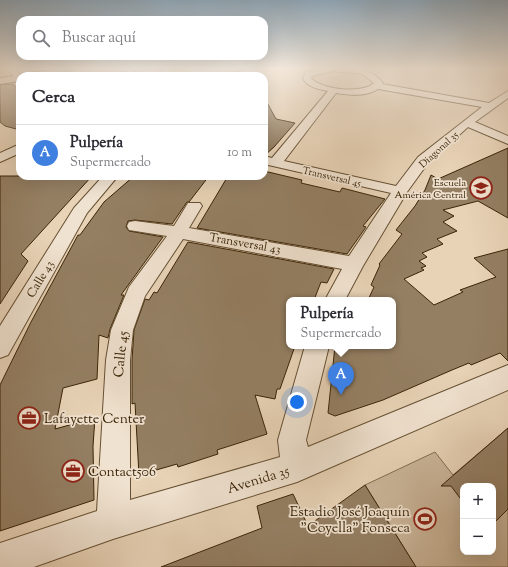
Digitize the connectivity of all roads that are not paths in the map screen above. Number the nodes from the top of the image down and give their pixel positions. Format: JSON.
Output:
{"nodes":[{"id":1,"x":329,"y":95,"type":"edge"},
{"id":2,"x":431,"y":95,"type":"edge"},
{"id":3,"x":506,"y":95,"type":"edge"},
{"id":4,"x":491,"y":106,"type":"junction"},
{"id":5,"x":468,"y":123,"type":"junction"},
{"id":6,"x":508,"y":140,"type":"edge"},
{"id":7,"x":16,"y":150,"type":"edge"},
{"id":8,"x":0,"y":158,"type":"edge"},
{"id":9,"x":270,"y":162,"type":"edge"},
{"id":10,"x":107,"y":180,"type":"edge"},
{"id":11,"x":400,"y":191,"type":"junction"},
{"id":12,"x":194,"y":206,"type":"dead end"},
{"id":13,"x":135,"y":226,"type":"dead end"},
{"id":14,"x":179,"y":232,"type":"junction"},
{"id":15,"x":354,"y":264,"type":"junction"},
{"id":16,"x":337,"y":297,"type":"edge"},
{"id":17,"x":0,"y":347,"type":"edge"},
{"id":18,"x":316,"y":349,"type":"edge"},
{"id":19,"x":508,"y":377,"type":"edge"},
{"id":20,"x":297,"y":467,"type":"junction"},
{"id":21,"x":113,"y":522,"type":"junction"},
{"id":22,"x":0,"y":561,"type":"edge"}],
"edges":[{"from":1,"to":9,"type":"street"},
{"from":2,"to":4,"type":"street"},
{"from":3,"to":4,"type":"street","name":"Diagonal 35"},
{"from":4,"to":5,"type":"street","name":"Diagonal 35"},
{"from":5,"to":6,"type":"street"},
{"from":5,"to":11,"type":"street","name":"Diagonal 35"},
{"from":7,"to":8,"type":"street"},
{"from":9,"to":11,"type":"street","name":"Transversal 45"},
{"from":10,"to":17,"type":"street","name":"Calle 43"},
{"from":11,"to":15,"type":"street","name":"Diagonal 35"},
{"from":12,"to":14,"type":"street","name":"Calle 45"},
{"from":13,"to":14,"type":"street","name":"Transversal 43"},
{"from":14,"to":15,"type":"street","name":"Transversal 43"},
{"from":14,"to":21,"type":"street","name":"Calle 45"},
{"from":15,"to":16,"type":"street","name":"Diagonal 35"},
{"from":18,"to":20,"type":"street"},
{"from":19,"to":20,"type":"street","name":"Avenida 35"},
{"from":20,"to":21,"type":"street","name":"Avenida 35"},
{"from":21,"to":22,"type":"street","name":"Avenida 35"}]}
